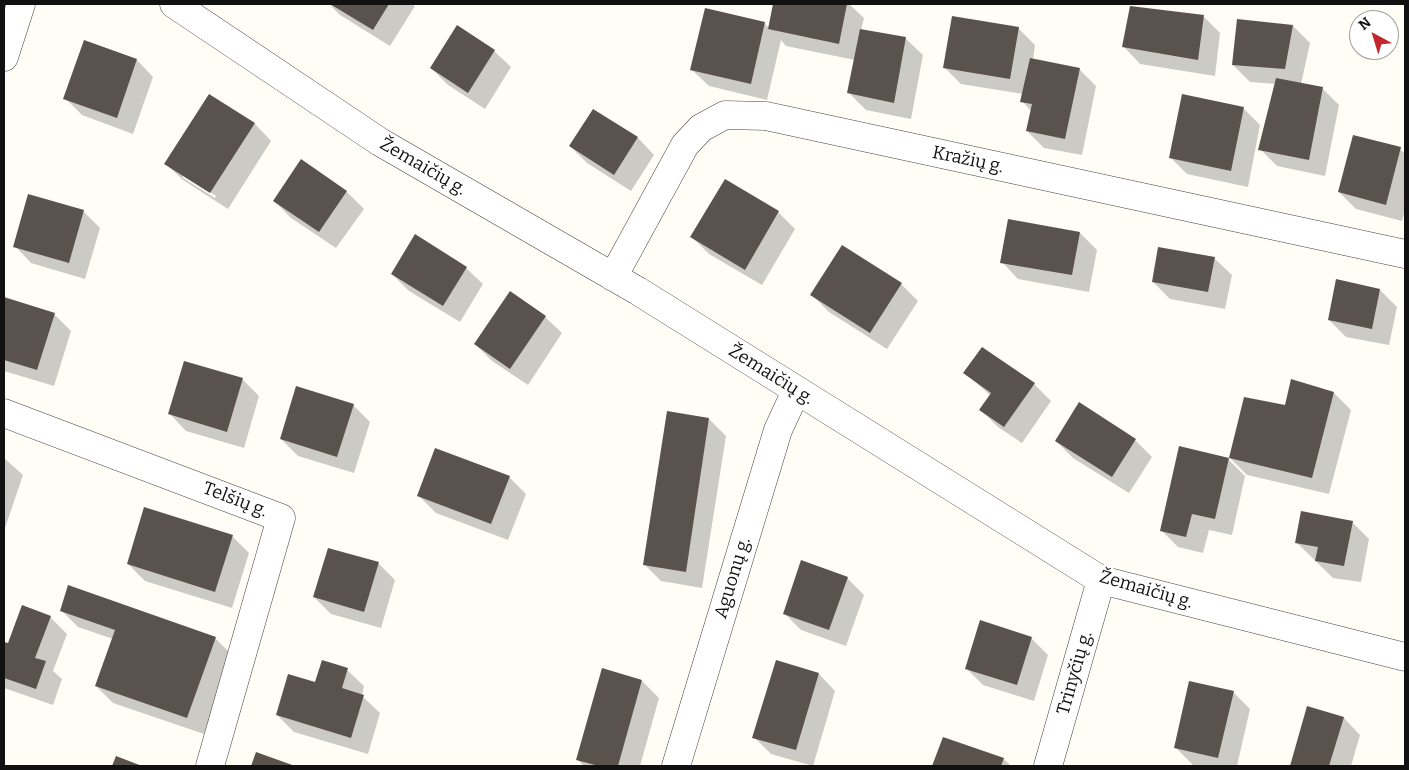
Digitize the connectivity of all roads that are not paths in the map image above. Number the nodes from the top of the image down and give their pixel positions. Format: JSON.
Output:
{"nodes":[{"id":1,"x":21,"y":4,"type":"edge"},
{"id":2,"x":174,"y":4,"type":"edge"},
{"id":3,"x":4,"y":57,"type":"edge"},
{"id":4,"x":1405,"y":254,"type":"edge"},
{"id":5,"x":613,"y":277,"type":"junction"},
{"id":6,"x":796,"y":391,"type":"junction"},
{"id":7,"x":4,"y":413,"type":"edge"},
{"id":8,"x":1101,"y":580,"type":"junction"},
{"id":9,"x":1405,"y":657,"type":"edge"},
{"id":10,"x":210,"y":766,"type":"edge"},
{"id":11,"x":676,"y":766,"type":"edge"},
{"id":12,"x":1048,"y":766,"type":"edge"}],
"edges":[{"from":1,"to":3,"type":"street"},
{"from":2,"to":5,"type":"street","name":"Žemaičių g."},
{"from":4,"to":5,"type":"street","name":"Kražių g."},
{"from":5,"to":6,"type":"street","name":"Žemaičių g."},
{"from":6,"to":8,"type":"street","name":"Žemaičių g."},
{"from":6,"to":11,"type":"street","name":"Aguonų g."},
{"from":7,"to":10,"type":"street","name":"Telšių g."},
{"from":8,"to":9,"type":"street","name":"Žemaičių g."},
{"from":8,"to":12,"type":"street","name":"Trinyčių g."}]}
